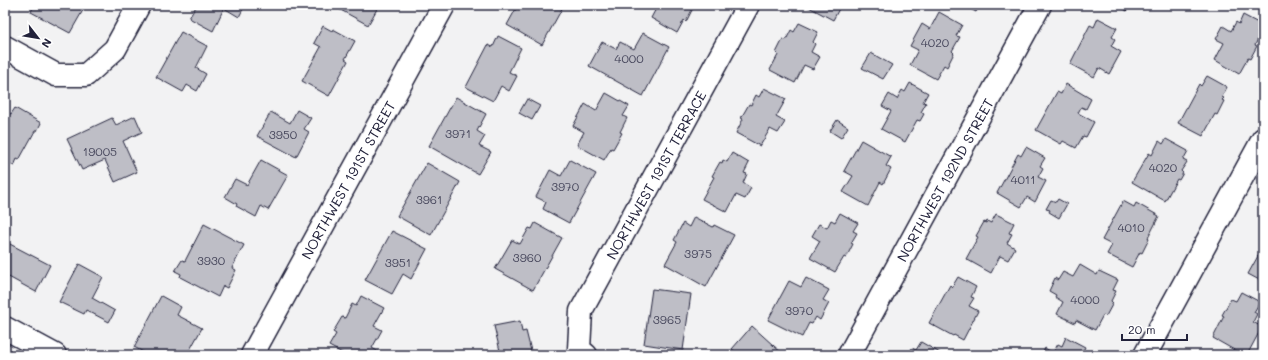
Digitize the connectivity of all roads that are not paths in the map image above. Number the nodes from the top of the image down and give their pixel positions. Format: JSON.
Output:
{"nodes":[{"id":1,"x":139,"y":5,"type":"edge"},
{"id":2,"x":444,"y":5,"type":"edge"},
{"id":3,"x":748,"y":5,"type":"edge"},
{"id":4,"x":1040,"y":5,"type":"edge"},
{"id":5,"x":5,"y":47,"type":"edge"},
{"id":6,"x":1263,"y":140,"type":"edge"},
{"id":7,"x":5,"y":328,"type":"edge"},
{"id":8,"x":582,"y":352,"type":"edge"},
{"id":9,"x":55,"y":355,"type":"edge"},
{"id":10,"x":252,"y":355,"type":"edge"},
{"id":11,"x":849,"y":355,"type":"edge"},
{"id":12,"x":1145,"y":355,"type":"edge"}],
"edges":[{"from":1,"to":5,"type":"street"},
{"from":2,"to":10,"type":"street","name":"NORTHWEST 191ST STREET"},
{"from":3,"to":8,"type":"street","name":"NORTHWEST 191ST TERRACE"},
{"from":4,"to":11,"type":"street","name":"NORTHWEST 192ND STREET"},
{"from":6,"to":12,"type":"street"},
{"from":7,"to":9,"type":"street"}]}
